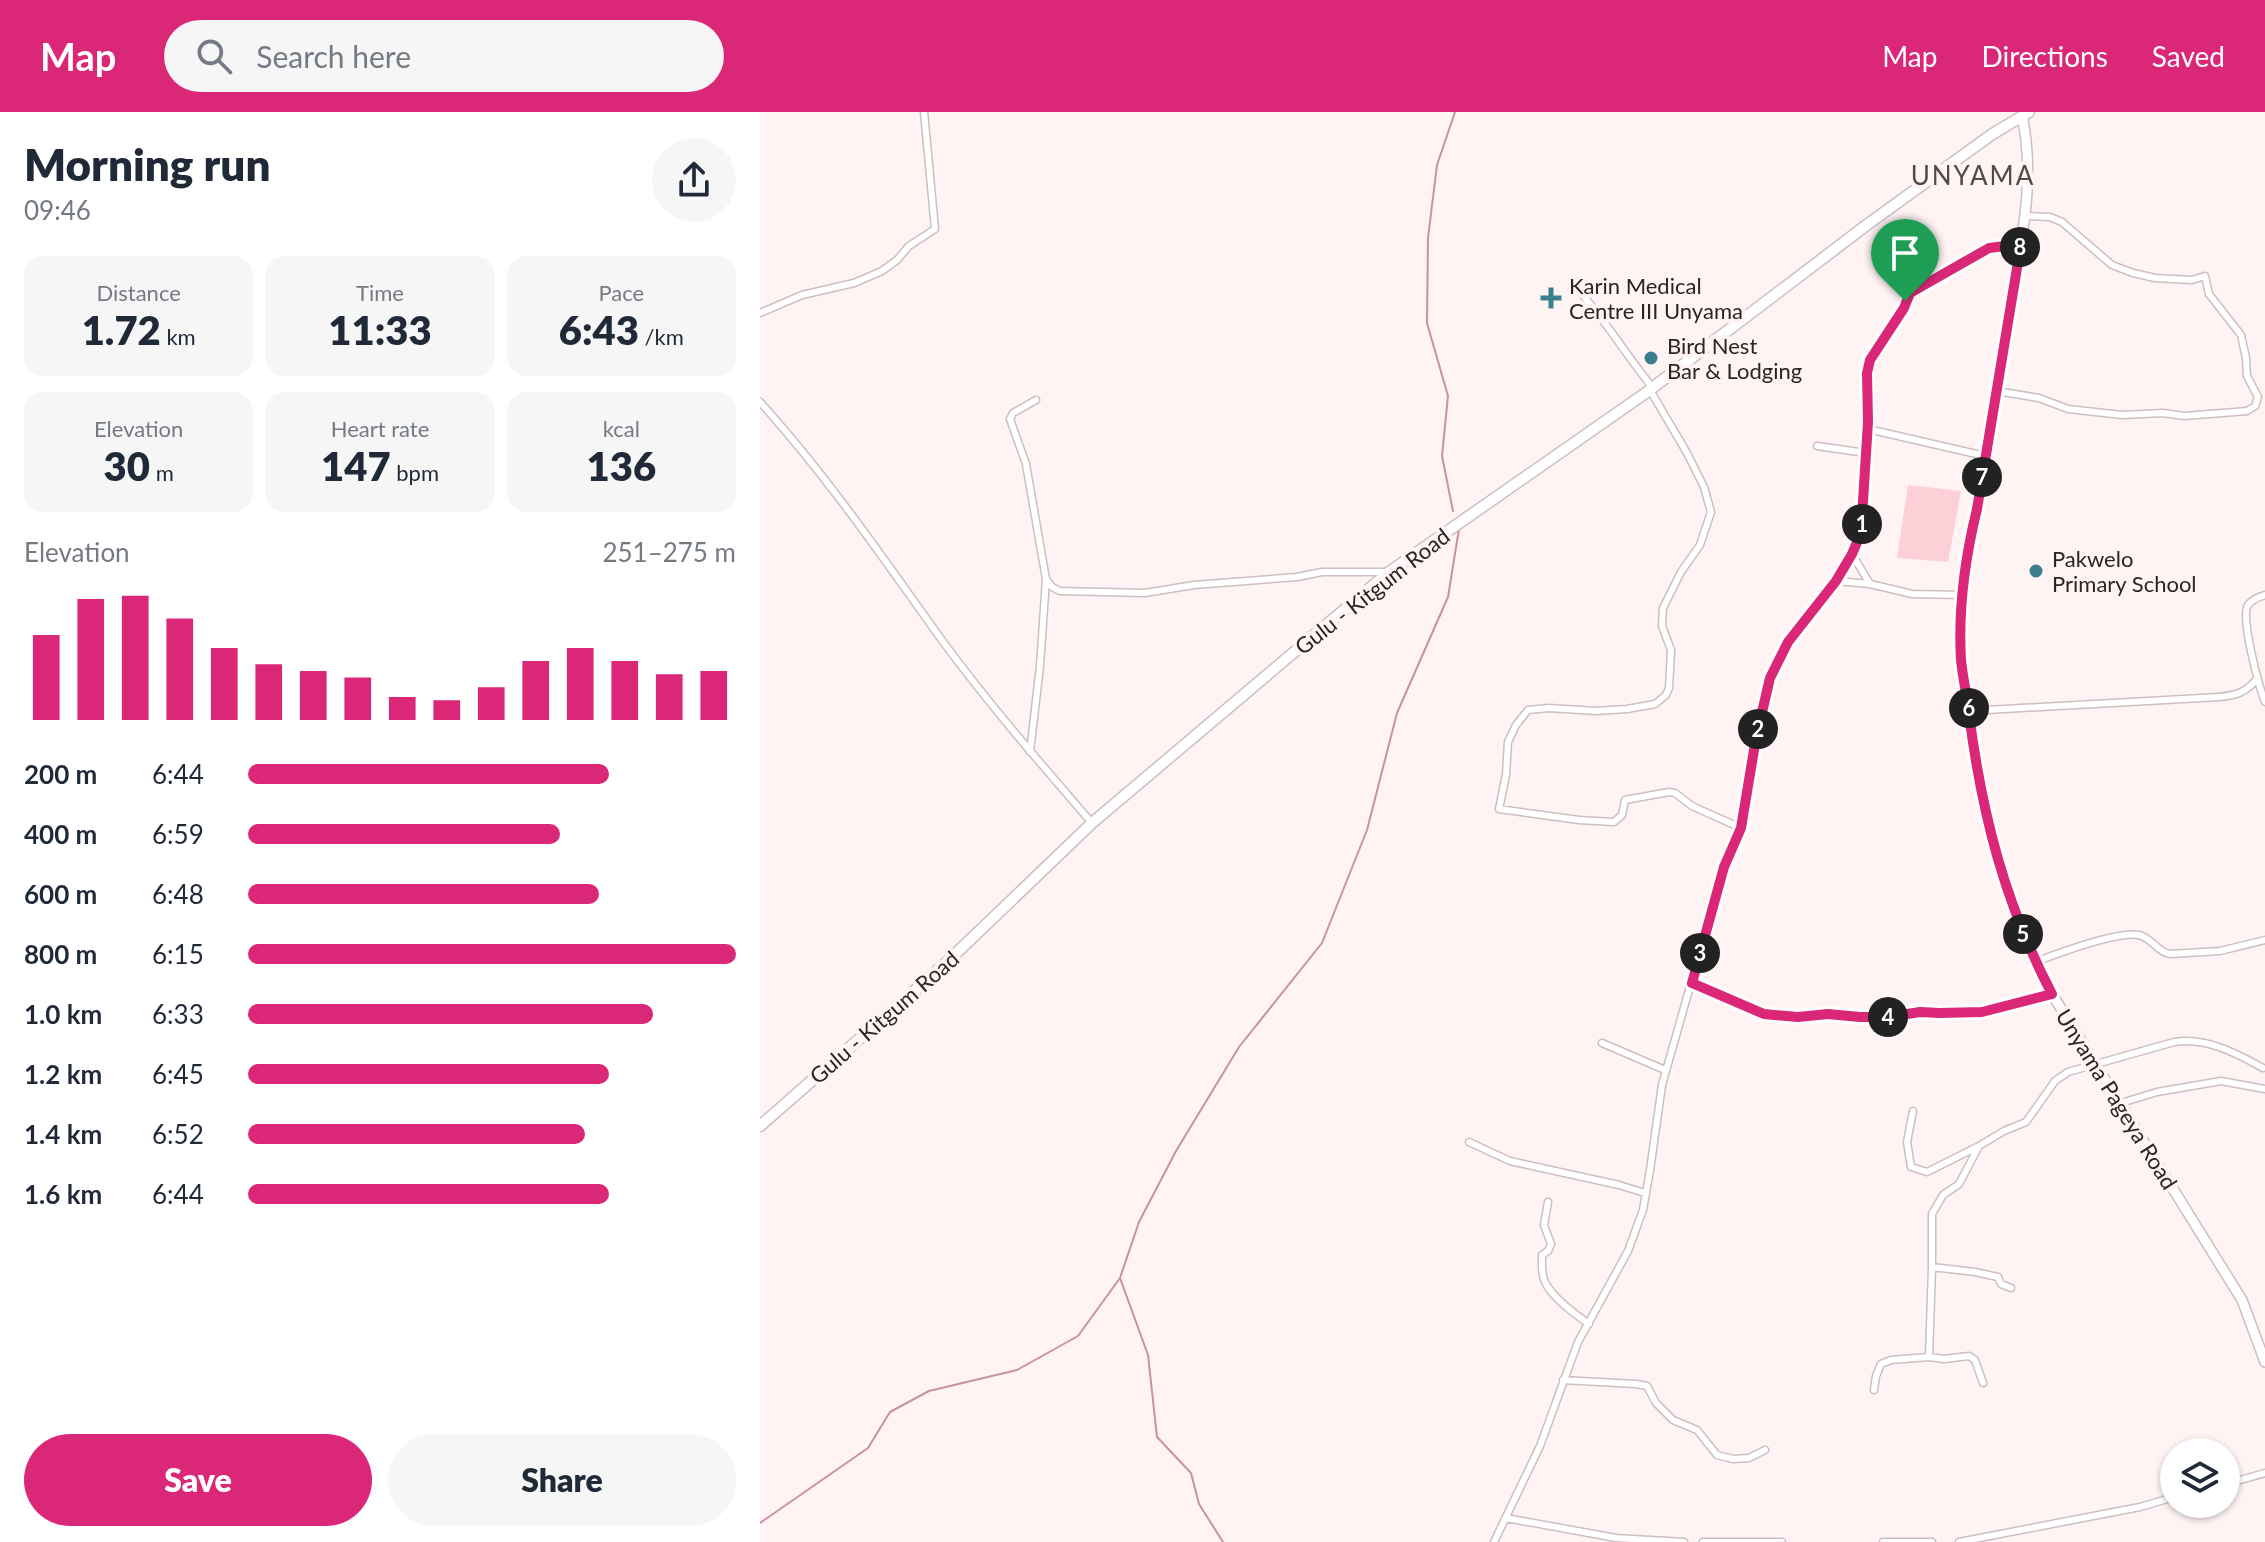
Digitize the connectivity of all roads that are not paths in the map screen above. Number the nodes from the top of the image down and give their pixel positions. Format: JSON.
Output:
{"nodes":[{"id":1,"x":924,"y":112,"type":"edge"},
{"id":2,"x":2025,"y":114,"type":"edge"},
{"id":3,"x":2025,"y":216,"type":"junction"},
{"id":4,"x":2021,"y":244,"type":"junction"},
{"id":5,"x":1573,"y":284,"type":"dead end"},
{"id":6,"x":760,"y":313,"type":"edge"},
{"id":7,"x":1651,"y":389,"type":"junction"},
{"id":8,"x":1997,"y":391,"type":"junction"},
{"id":9,"x":2261,"y":396,"type":"edge"},
{"id":10,"x":1036,"y":400,"type":"dead end"},
{"id":11,"x":760,"y":402,"type":"edge"},
{"id":12,"x":1868,"y":429,"type":"junction"},
{"id":13,"x":1817,"y":446,"type":"dead end"},
{"id":14,"x":1866,"y":453,"type":"junction"},
{"id":15,"x":1985,"y":456,"type":"junction"},
{"id":16,"x":1852,"y":554,"type":"junction"},
{"id":17,"x":1389,"y":572,"type":"junction"},
{"id":18,"x":1046,"y":579,"type":"junction"},
{"id":19,"x":1836,"y":581,"type":"junction"},
{"id":20,"x":1870,"y":584,"type":"junction"},
{"id":21,"x":1963,"y":595,"type":"junction"},
{"id":22,"x":2265,"y":595,"type":"edge"},
{"id":23,"x":2257,"y":679,"type":"junction"},
{"id":24,"x":2265,"y":702,"type":"edge"},
{"id":25,"x":1969,"y":711,"type":"junction"},
{"id":26,"x":1030,"y":752,"type":"junction"},
{"id":27,"x":1092,"y":823,"type":"junction"},
{"id":28,"x":1741,"y":828,"type":"junction"},
{"id":29,"x":2265,"y":940,"type":"edge"},
{"id":30,"x":2035,"y":962,"type":"junction"},
{"id":31,"x":1692,"y":983,"type":"junction"},
{"id":32,"x":2052,"y":994,"type":"junction"},
{"id":33,"x":1602,"y":1043,"type":"dead end"},
{"id":34,"x":2097,"y":1064,"type":"junction"},
{"id":35,"x":2263,"y":1068,"type":"dead end"},
{"id":36,"x":1665,"y":1070,"type":"junction"},
{"id":37,"x":2265,"y":1089,"type":"edge"},
{"id":38,"x":2121,"y":1103,"type":"junction"},
{"id":39,"x":1913,"y":1111,"type":"dead end"},
{"id":40,"x":760,"y":1126,"type":"edge"},
{"id":41,"x":1469,"y":1142,"type":"dead end"},
{"id":42,"x":1979,"y":1146,"type":"junction"},
{"id":43,"x":1645,"y":1193,"type":"junction"},
{"id":44,"x":1548,"y":1202,"type":"dead end"},
{"id":45,"x":1932,"y":1267,"type":"junction"},
{"id":46,"x":2011,"y":1288,"type":"dead end"},
{"id":47,"x":1589,"y":1324,"type":"junction"},
{"id":48,"x":1929,"y":1357,"type":"junction"},
{"id":49,"x":2265,"y":1362,"type":"edge"},
{"id":50,"x":1563,"y":1380,"type":"junction"},
{"id":51,"x":1983,"y":1383,"type":"dead end"},
{"id":52,"x":1874,"y":1390,"type":"dead end"},
{"id":53,"x":1765,"y":1450,"type":"dead end"},
{"id":54,"x":2265,"y":1473,"type":"edge"},
{"id":55,"x":2240,"y":1480,"type":"edge"},
{"id":56,"x":2160,"y":1501,"type":"edge"},
{"id":57,"x":1506,"y":1518,"type":"junction"},
{"id":58,"x":1494,"y":1542,"type":"edge"},
{"id":59,"x":1684,"y":1542,"type":"edge"},
{"id":60,"x":1703,"y":1542,"type":"edge"},
{"id":61,"x":1782,"y":1542,"type":"edge"},
{"id":62,"x":1883,"y":1542,"type":"edge"},
{"id":63,"x":1932,"y":1542,"type":"edge"},
{"id":64,"x":1959,"y":1542,"type":"edge"}],
"edges":[{"from":1,"to":6,"type":"street"},
{"from":2,"to":3,"type":"street","name":"Unyama Pageya Road"},
{"from":2,"to":7,"type":"main road","name":"Gulu - Kitgum Road"},
{"from":3,"to":4,"type":"street","name":"Unyama Pageya Road"},
{"from":3,"to":9,"type":"street"},
{"from":4,"to":8,"type":"street","name":"Unyama Pageya Road"},
{"from":4,"to":12,"type":"street"},
{"from":5,"to":7,"type":"street"},
{"from":7,"to":17,"type":"main road","name":"Gulu - Kitgum Road"},
{"from":7,"to":28,"type":"street"},
{"from":8,"to":9,"type":"street"},
{"from":8,"to":15,"type":"street","name":"Unyama Pageya Road"},
{"from":10,"to":18,"type":"street"},
{"from":11,"to":26,"type":"street"},
{"from":12,"to":14,"type":"street"},
{"from":12,"to":15,"type":"street"},
{"from":13,"to":14,"type":"street"},
{"from":14,"to":16,"type":"street"},
{"from":15,"to":21,"type":"street","name":"Unyama Pageya Road"},
{"from":16,"to":19,"type":"street"},
{"from":16,"to":20,"type":"street"},
{"from":17,"to":18,"type":"street"},
{"from":17,"to":27,"type":"main road","name":"Gulu - Kitgum Road"},
{"from":18,"to":26,"type":"street"},
{"from":19,"to":20,"type":"street"},
{"from":19,"to":28,"type":"street"},
{"from":20,"to":21,"type":"street"},
{"from":21,"to":25,"type":"street","name":"Unyama Pageya Road"},
{"from":22,"to":23,"type":"street"},
{"from":23,"to":24,"type":"street"},
{"from":23,"to":25,"type":"street"},
{"from":25,"to":30,"type":"street","name":"Unyama Pageya Road"},
{"from":26,"to":27,"type":"street"},
{"from":27,"to":40,"type":"main road","name":"Gulu - Kitgum Road"},
{"from":28,"to":31,"type":"street"},
{"from":29,"to":30,"type":"street"},
{"from":30,"to":32,"type":"street","name":"Unyama Pageya Road"},
{"from":31,"to":32,"type":"street"},
{"from":31,"to":36,"type":"street"},
{"from":32,"to":34,"type":"street","name":"Unyama Pageya Road"},
{"from":33,"to":36,"type":"street"},
{"from":34,"to":35,"type":"street"},
{"from":34,"to":38,"type":"street","name":"Unyama Pageya Road"},
{"from":34,"to":42,"type":"street"},
{"from":36,"to":43,"type":"street"},
{"from":37,"to":38,"type":"street"},
{"from":38,"to":49,"type":"street","name":"Unyama Pageya Road"},
{"from":39,"to":42,"type":"street"},
{"from":41,"to":43,"type":"street"},
{"from":42,"to":45,"type":"street"},
{"from":43,"to":47,"type":"street"},
{"from":44,"to":47,"type":"street"},
{"from":45,"to":46,"type":"street"},
{"from":45,"to":48,"type":"street"},
{"from":47,"to":50,"type":"street"},
{"from":48,"to":51,"type":"street"},
{"from":48,"to":52,"type":"street"},
{"from":50,"to":53,"type":"street"},
{"from":50,"to":57,"type":"street"},
{"from":54,"to":55,"type":"street"},
{"from":56,"to":64,"type":"street"},
{"from":57,"to":58,"type":"street"},
{"from":57,"to":59,"type":"street"},
{"from":60,"to":61,"type":"street"},
{"from":62,"to":63,"type":"street"}]}
